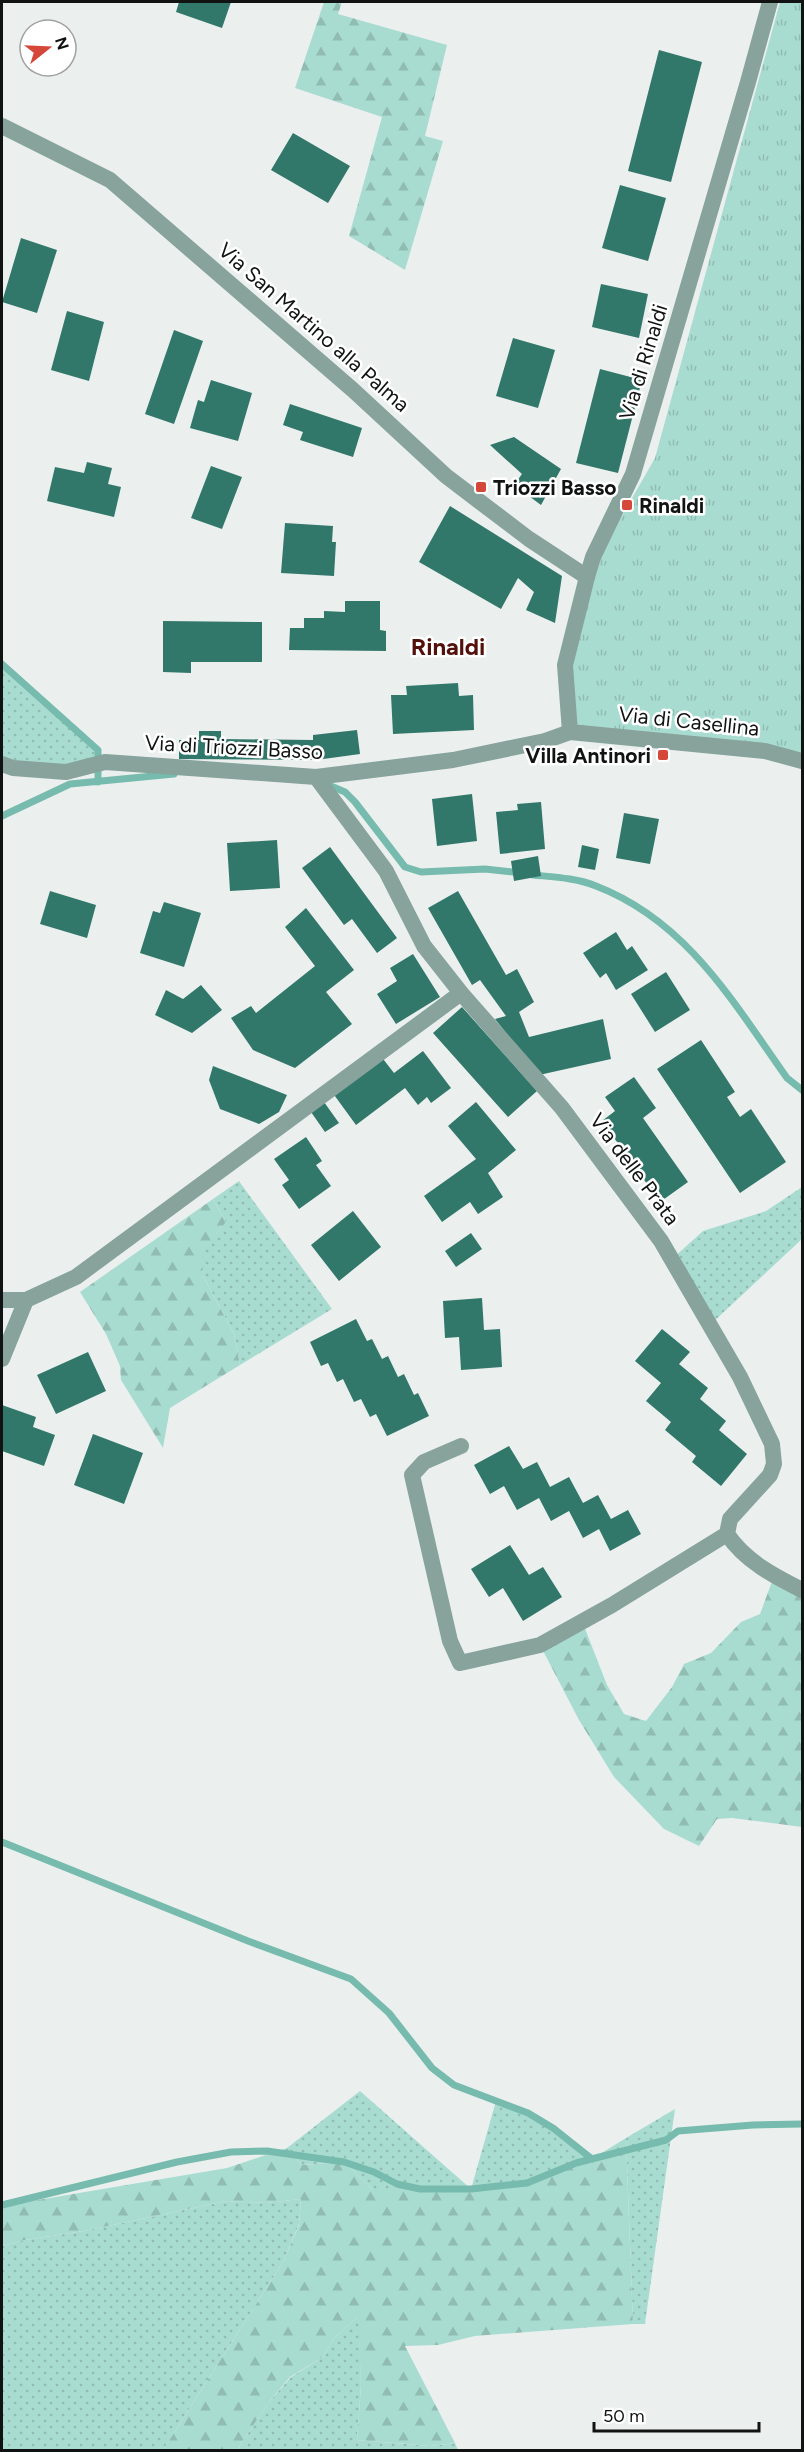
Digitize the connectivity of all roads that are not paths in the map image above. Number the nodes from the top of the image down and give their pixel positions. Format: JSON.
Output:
{"nodes":[{"id":1,"x":770,"y":2,"type":"edge"},
{"id":2,"x":2,"y":126,"type":"edge"},
{"id":3,"x":587,"y":577,"type":"junction"},
{"id":4,"x":570,"y":732,"type":"junction"},
{"id":5,"x":802,"y":761,"type":"edge"},
{"id":6,"x":2,"y":764,"type":"edge"},
{"id":7,"x":316,"y":777,"type":"junction"},
{"id":8,"x":461,"y":993,"type":"junction"},
{"id":9,"x":2,"y":1300,"type":"edge"},
{"id":10,"x":26,"y":1300,"type":"junction"},
{"id":11,"x":2,"y":1359,"type":"edge"},
{"id":12,"x":461,"y":1446,"type":"dead end"},
{"id":13,"x":727,"y":1534,"type":"junction"},
{"id":14,"x":802,"y":1590,"type":"edge"}],
"edges":[{"from":1,"to":3,"type":"street","name":"Via di Rinaldi"},
{"from":2,"to":3,"type":"street","name":"Via San Martino alla Palma"},
{"from":3,"to":4,"type":"street","name":"Via di Rinaldi"},
{"from":4,"to":5,"type":"street","name":"Via di Casellina"},
{"from":4,"to":7,"type":"street","name":"Via di Triozzi Basso"},
{"from":6,"to":7,"type":"street","name":"Via di Triozzi Basso"},
{"from":7,"to":8,"type":"street","name":"Via delle Prata"},
{"from":8,"to":10,"type":"street"},
{"from":8,"to":13,"type":"street","name":"Via delle Prata"},
{"from":9,"to":10,"type":"street"},
{"from":10,"to":11,"type":"street"},
{"from":12,"to":13,"type":"street"},
{"from":13,"to":14,"type":"street"}]}
